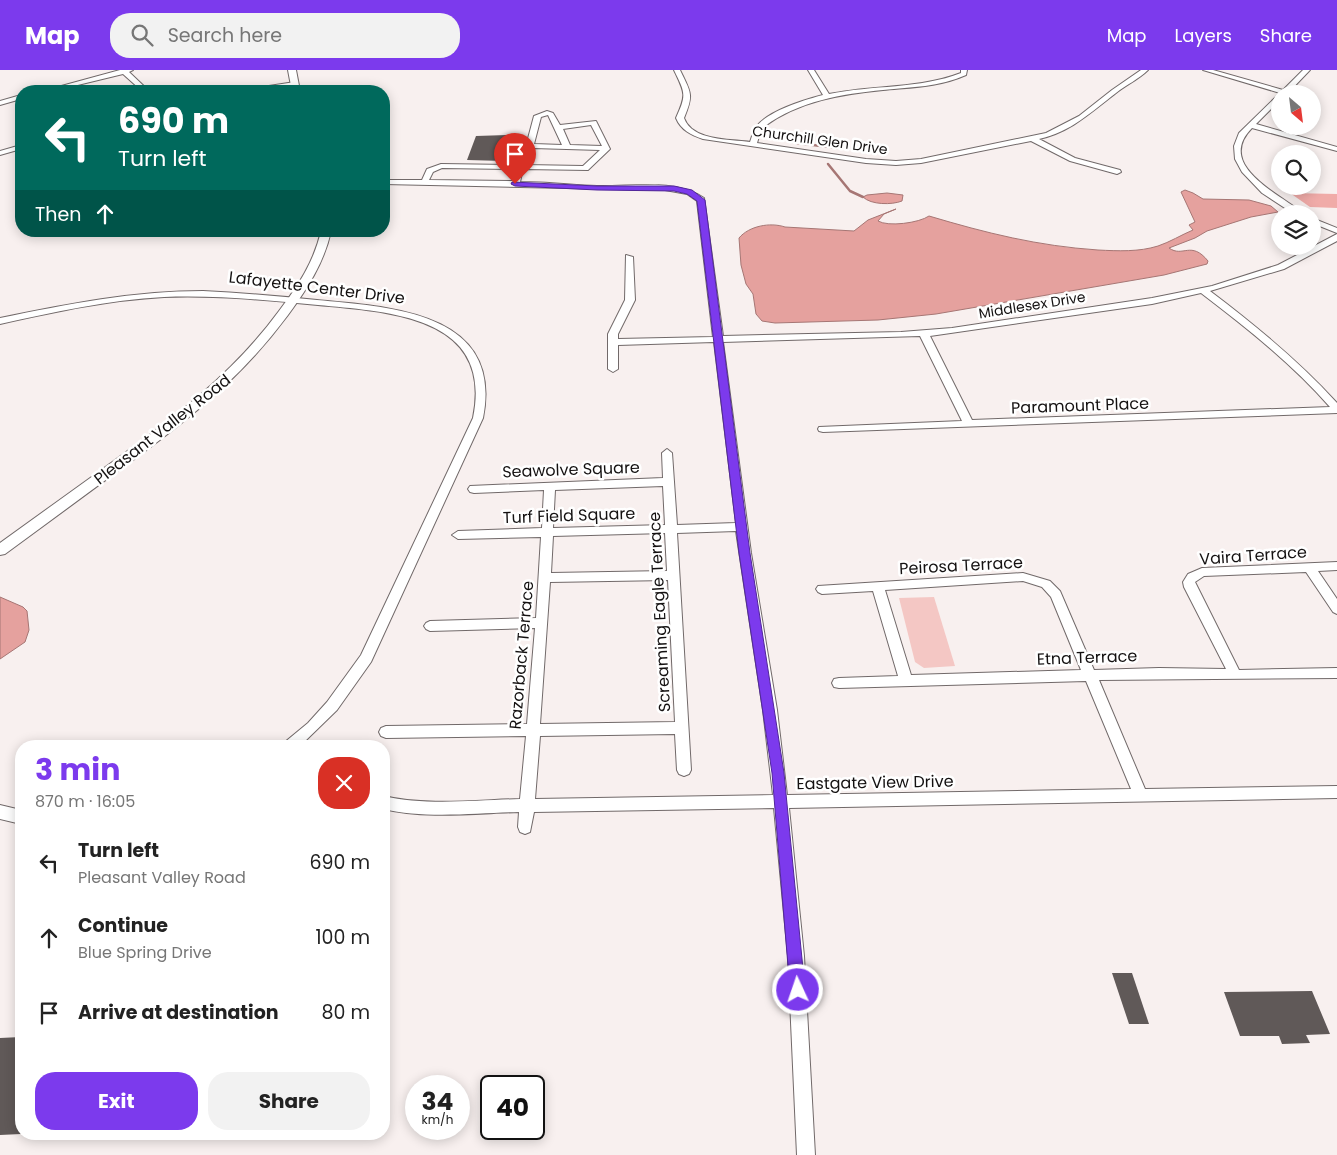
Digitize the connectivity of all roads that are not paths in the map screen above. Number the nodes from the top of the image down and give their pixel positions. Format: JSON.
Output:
{"nodes":[{"id":1,"x":126,"y":70,"type":"edge"},
{"id":2,"x":292,"y":70,"type":"edge"},
{"id":3,"x":677,"y":70,"type":"edge"},
{"id":4,"x":811,"y":70,"type":"edge"},
{"id":5,"x":964,"y":70,"type":"edge"},
{"id":6,"x":1145,"y":70,"type":"edge"},
{"id":7,"x":1206,"y":70,"type":"edge"},
{"id":8,"x":1307,"y":70,"type":"edge"},
{"id":9,"x":69,"y":85,"type":"edge"},
{"id":10,"x":140,"y":85,"type":"edge"},
{"id":11,"x":295,"y":85,"type":"edge"},
{"id":12,"x":1291,"y":85,"type":"edge"},
{"id":13,"x":1271,"y":91,"type":"edge"},
{"id":14,"x":827,"y":96,"type":"junction"},
{"id":15,"x":15,"y":98,"type":"edge"},
{"id":16,"x":0,"y":102,"type":"edge"},
{"id":17,"x":1271,"y":105,"type":"edge"},
{"id":18,"x":1250,"y":125,"type":"junction"},
{"id":19,"x":558,"y":129,"type":"junction"},
{"id":20,"x":1032,"y":138,"type":"junction"},
{"id":21,"x":753,"y":144,"type":"junction"},
{"id":22,"x":530,"y":146,"type":"junction"},
{"id":23,"x":567,"y":146,"type":"junction"},
{"id":24,"x":606,"y":148,"type":"junction"},
{"id":25,"x":15,"y":149,"type":"edge"},
{"id":26,"x":1337,"y":149,"type":"edge"},
{"id":27,"x":0,"y":153,"type":"edge"},
{"id":28,"x":520,"y":167,"type":"junction"},
{"id":29,"x":1117,"y":172,"type":"dead end"},
{"id":30,"x":390,"y":182,"type":"edge"},
{"id":31,"x":424,"y":183,"type":"junction"},
{"id":32,"x":515,"y":184,"type":"junction"},
{"id":33,"x":1286,"y":205,"type":"edge"},
{"id":34,"x":1321,"y":224,"type":"edge"},
{"id":35,"x":1337,"y":231,"type":"edge"},
{"id":36,"x":325,"y":237,"type":"edge"},
{"id":37,"x":1337,"y":237,"type":"edge"},
{"id":38,"x":629,"y":257,"type":"dead end"},
{"id":39,"x":1204,"y":291,"type":"junction"},
{"id":40,"x":294,"y":300,"type":"junction"},
{"id":41,"x":0,"y":320,"type":"edge"},
{"id":42,"x":924,"y":334,"type":"junction"},
{"id":43,"x":719,"y":339,"type":"junction"},
{"id":44,"x":613,"y":342,"type":"junction"},
{"id":45,"x":613,"y":370,"type":"dead end"},
{"id":46,"x":1337,"y":410,"type":"edge"},
{"id":47,"x":968,"y":424,"type":"junction"},
{"id":48,"x":823,"y":429,"type":"dead end"},
{"id":49,"x":667,"y":453,"type":"dead end"},
{"id":50,"x":670,"y":482,"type":"junction"},
{"id":51,"x":550,"y":487,"type":"junction"},
{"id":52,"x":474,"y":489,"type":"dead end"},
{"id":53,"x":742,"y":527,"type":"junction"},
{"id":54,"x":671,"y":528,"type":"junction"},
{"id":55,"x":548,"y":532,"type":"junction"},
{"id":56,"x":458,"y":535,"type":"dead end"},
{"id":57,"x":0,"y":550,"type":"edge"},
{"id":58,"x":1337,"y":566,"type":"edge"},
{"id":59,"x":1310,"y":568,"type":"junction"},
{"id":60,"x":674,"y":575,"type":"junction"},
{"id":61,"x":545,"y":578,"type":"junction"},
{"id":62,"x":877,"y":585,"type":"junction"},
{"id":63,"x":822,"y":589,"type":"dead end"},
{"id":64,"x":1337,"y":609,"type":"edge"},
{"id":65,"x":542,"y":623,"type":"junction"},
{"id":66,"x":430,"y":626,"type":"dead end"},
{"id":67,"x":1337,"y":673,"type":"edge"},
{"id":68,"x":1091,"y":675,"type":"junction"},
{"id":69,"x":1235,"y":675,"type":"junction"},
{"id":70,"x":906,"y":681,"type":"junction"},
{"id":71,"x":839,"y":683,"type":"dead end"},
{"id":72,"x":682,"y":728,"type":"junction"},
{"id":73,"x":532,"y":730,"type":"junction"},
{"id":74,"x":386,"y":732,"type":"dead end"},
{"id":75,"x":297,"y":740,"type":"edge"},
{"id":76,"x":684,"y":770,"type":"dead end"},
{"id":77,"x":1337,"y":792,"type":"edge"},
{"id":78,"x":1141,"y":796,"type":"junction"},
{"id":79,"x":781,"y":801,"type":"junction"},
{"id":80,"x":390,"y":804,"type":"edge"},
{"id":81,"x":526,"y":805,"type":"junction"},
{"id":82,"x":0,"y":812,"type":"edge"},
{"id":83,"x":15,"y":816,"type":"edge"},
{"id":84,"x":525,"y":827,"type":"dead end"},
{"id":85,"x":806,"y":1155,"type":"edge"}],
"edges":[{"from":1,"to":9,"type":"street"},
{"from":1,"to":10,"type":"street"},
{"from":2,"to":11,"type":"main road"},
{"from":3,"to":21,"type":"street","name":"Churchill Glen Drive"},
{"from":4,"to":14,"type":"street"},
{"from":5,"to":14,"type":"street"},
{"from":6,"to":20,"type":"street","name":"Churchill Glen Drive"},
{"from":7,"to":13,"type":"street"},
{"from":8,"to":12,"type":"street"},
{"from":14,"to":21,"type":"street"},
{"from":15,"to":16,"type":"street"},
{"from":17,"to":18,"type":"street"},
{"from":18,"to":26,"type":"street"},
{"from":18,"to":33,"type":"street"},
{"from":19,"to":22,"type":"street"},
{"from":19,"to":23,"type":"street"},
{"from":19,"to":24,"type":"street"},
{"from":20,"to":21,"type":"street","name":"Churchill Glen Drive"},
{"from":20,"to":29,"type":"street"},
{"from":22,"to":23,"type":"street"},
{"from":22,"to":28,"type":"street"},
{"from":23,"to":24,"type":"street"},
{"from":24,"to":28,"type":"street"},
{"from":25,"to":27,"type":"street"},
{"from":28,"to":31,"type":"street"},
{"from":28,"to":32,"type":"street"},
{"from":30,"to":31,"type":"street"},
{"from":31,"to":32,"type":"street"},
{"from":32,"to":43,"type":"street"},
{"from":34,"to":35,"type":"street"},
{"from":36,"to":40,"type":"main road","name":"Pleasant Valley Road"},
{"from":37,"to":39,"type":"street","name":"Middlesex Drive"},
{"from":38,"to":44,"type":"street"},
{"from":39,"to":42,"type":"street","name":"Middlesex Drive"},
{"from":39,"to":46,"type":"street"},
{"from":40,"to":41,"type":"street","name":"Lafayette Center Drive"},
{"from":40,"to":57,"type":"main road","name":"Pleasant Valley Road"},
{"from":40,"to":75,"type":"street","name":"Lafayette Center Drive"},
{"from":42,"to":43,"type":"street","name":"Middlesex Drive"},
{"from":42,"to":47,"type":"street"},
{"from":43,"to":44,"type":"street","name":"Middlesex Drive"},
{"from":43,"to":53,"type":"street"},
{"from":44,"to":45,"type":"street"},
{"from":46,"to":47,"type":"street","name":"Paramount Place"},
{"from":47,"to":48,"type":"street","name":"Paramount Place"},
{"from":49,"to":50,"type":"street","name":"Screaming Eagle Terrace"},
{"from":50,"to":51,"type":"street","name":"Seawolve Square"},
{"from":50,"to":54,"type":"street","name":"Screaming Eagle Terrace"},
{"from":51,"to":52,"type":"street","name":"Seawolve Square"},
{"from":51,"to":55,"type":"street","name":"Razorback Terrace"},
{"from":53,"to":54,"type":"street","name":"Turf Field Square"},
{"from":53,"to":79,"type":"street"},
{"from":54,"to":55,"type":"street","name":"Turf Field Square"},
{"from":54,"to":60,"type":"street","name":"Screaming Eagle Terrace"},
{"from":55,"to":56,"type":"street","name":"Turf Field Square"},
{"from":55,"to":61,"type":"street","name":"Razorback Terrace"},
{"from":58,"to":59,"type":"street","name":"Vaira Terrace"},
{"from":59,"to":64,"type":"street"},
{"from":59,"to":69,"type":"street","name":"Vaira Terrace"},
{"from":60,"to":61,"type":"street"},
{"from":60,"to":72,"type":"street","name":"Screaming Eagle Terrace"},
{"from":61,"to":65,"type":"street","name":"Razorback Terrace"},
{"from":62,"to":63,"type":"street","name":"Peirosa Terrace"},
{"from":62,"to":68,"type":"street","name":"Peirosa Terrace"},
{"from":62,"to":70,"type":"street"},
{"from":65,"to":66,"type":"street"},
{"from":65,"to":73,"type":"street","name":"Razorback Terrace"},
{"from":67,"to":69,"type":"street","name":"Etna Terrace"},
{"from":68,"to":69,"type":"street","name":"Etna Terrace"},
{"from":68,"to":70,"type":"street","name":"Etna Terrace"},
{"from":68,"to":78,"type":"street","name":"Peirosa Terrace"},
{"from":70,"to":71,"type":"street","name":"Etna Terrace"},
{"from":72,"to":73,"type":"street"},
{"from":72,"to":76,"type":"street","name":"Screaming Eagle Terrace"},
{"from":73,"to":74,"type":"street"},
{"from":73,"to":81,"type":"street","name":"Razorback Terrace"},
{"from":77,"to":78,"type":"street","name":"Eastgate View Drive"},
{"from":78,"to":79,"type":"street","name":"Eastgate View Drive"},
{"from":79,"to":81,"type":"street","name":"Eastgate View Drive"},
{"from":79,"to":85,"type":"street"},
{"from":80,"to":81,"type":"street","name":"Eastgate View Drive"},
{"from":81,"to":84,"type":"street","name":"Razorback Terrace"},
{"from":82,"to":83,"type":"street"}]}
